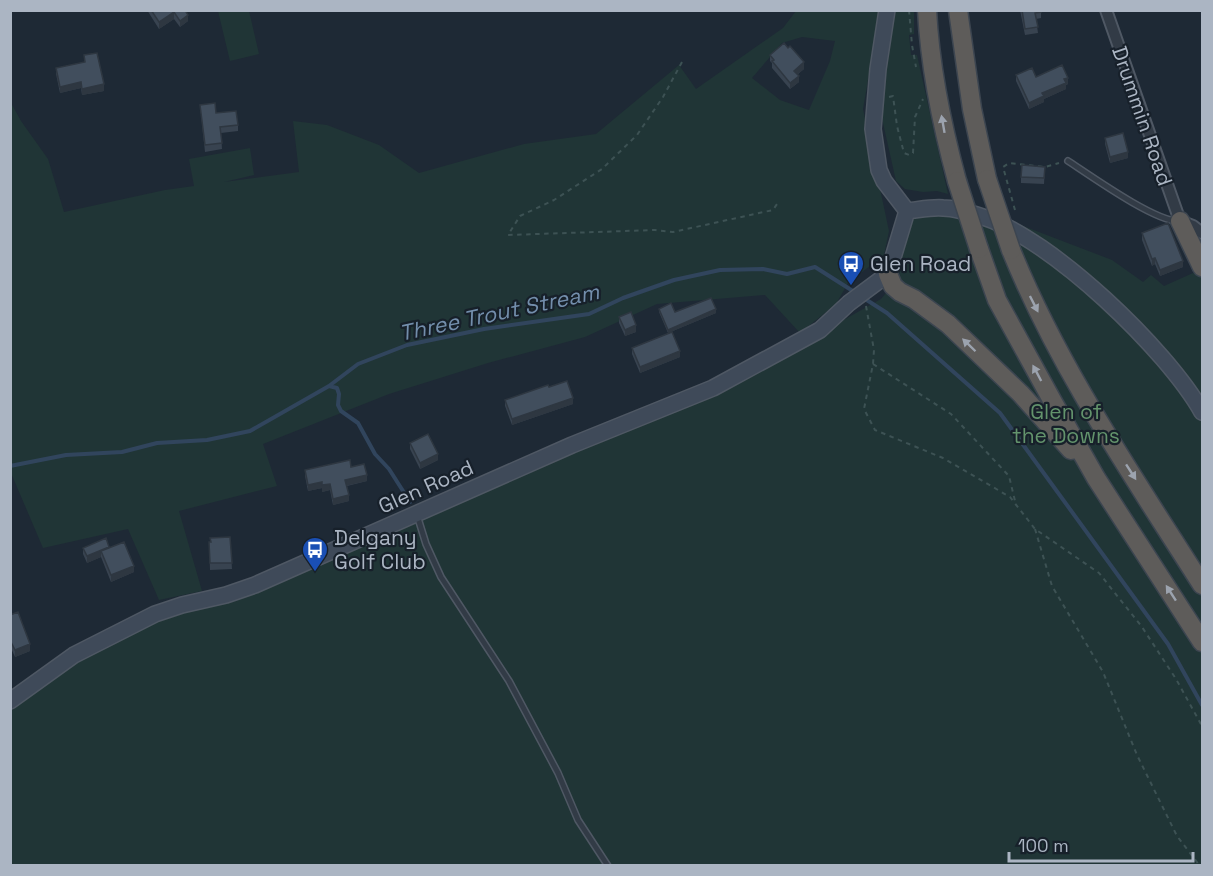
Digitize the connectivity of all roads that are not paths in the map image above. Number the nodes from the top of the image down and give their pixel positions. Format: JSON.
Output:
{"nodes":[{"id":1,"x":886,"y":10,"type":"edge"},
{"id":2,"x":927,"y":10,"type":"edge"},
{"id":3,"x":958,"y":10,"type":"edge"},
{"id":4,"x":1107,"y":10,"type":"edge"},
{"id":5,"x":1068,"y":161,"type":"road end"},
{"id":6,"x":907,"y":211,"type":"junction"},
{"id":7,"x":1180,"y":221,"type":"junction"},
{"id":8,"x":1203,"y":233,"type":"edge"},
{"id":9,"x":1203,"y":267,"type":"edge"},
{"id":10,"x":888,"y":274,"type":"junction"},
{"id":11,"x":1203,"y":412,"type":"edge"},
{"id":12,"x":1096,"y":478,"type":"junction"},
{"id":13,"x":1153,"y":507,"type":"junction"},
{"id":14,"x":417,"y":513,"type":"junction"},
{"id":15,"x":1203,"y":571,"type":"edge"},
{"id":16,"x":1203,"y":585,"type":"edge"},
{"id":17,"x":1203,"y":642,"type":"edge"},
{"id":18,"x":10,"y":701,"type":"edge"},
{"id":19,"x":608,"y":866,"type":"edge"}],
"edges":[{"from":1,"to":6,"type":"main road"},
{"from":12,"to":2,"type":"highway","one_way":true,"bridge":true},
{"from":3,"to":13,"type":"highway","one_way":true,"bridge":true},
{"from":4,"to":7,"type":"street","name":"Drummin Road"},
{"from":5,"to":7,"type":"lane"},
{"from":6,"to":10,"type":"main road"},
{"from":6,"to":11,"type":"main road"},
{"from":7,"to":8,"type":"street"},
{"from":7,"to":9,"type":"highway"},
{"from":12,"to":10,"type":"highway","one_way":true},
{"from":10,"to":14,"type":"main road","name":"Glen Road"},
{"from":17,"to":12,"type":"highway","one_way":true},
{"from":13,"to":15,"type":"highway"},
{"from":13,"to":16,"type":"highway"},
{"from":14,"to":18,"type":"main road","name":"Glen Road"},
{"from":14,"to":19,"type":"lane"}]}
